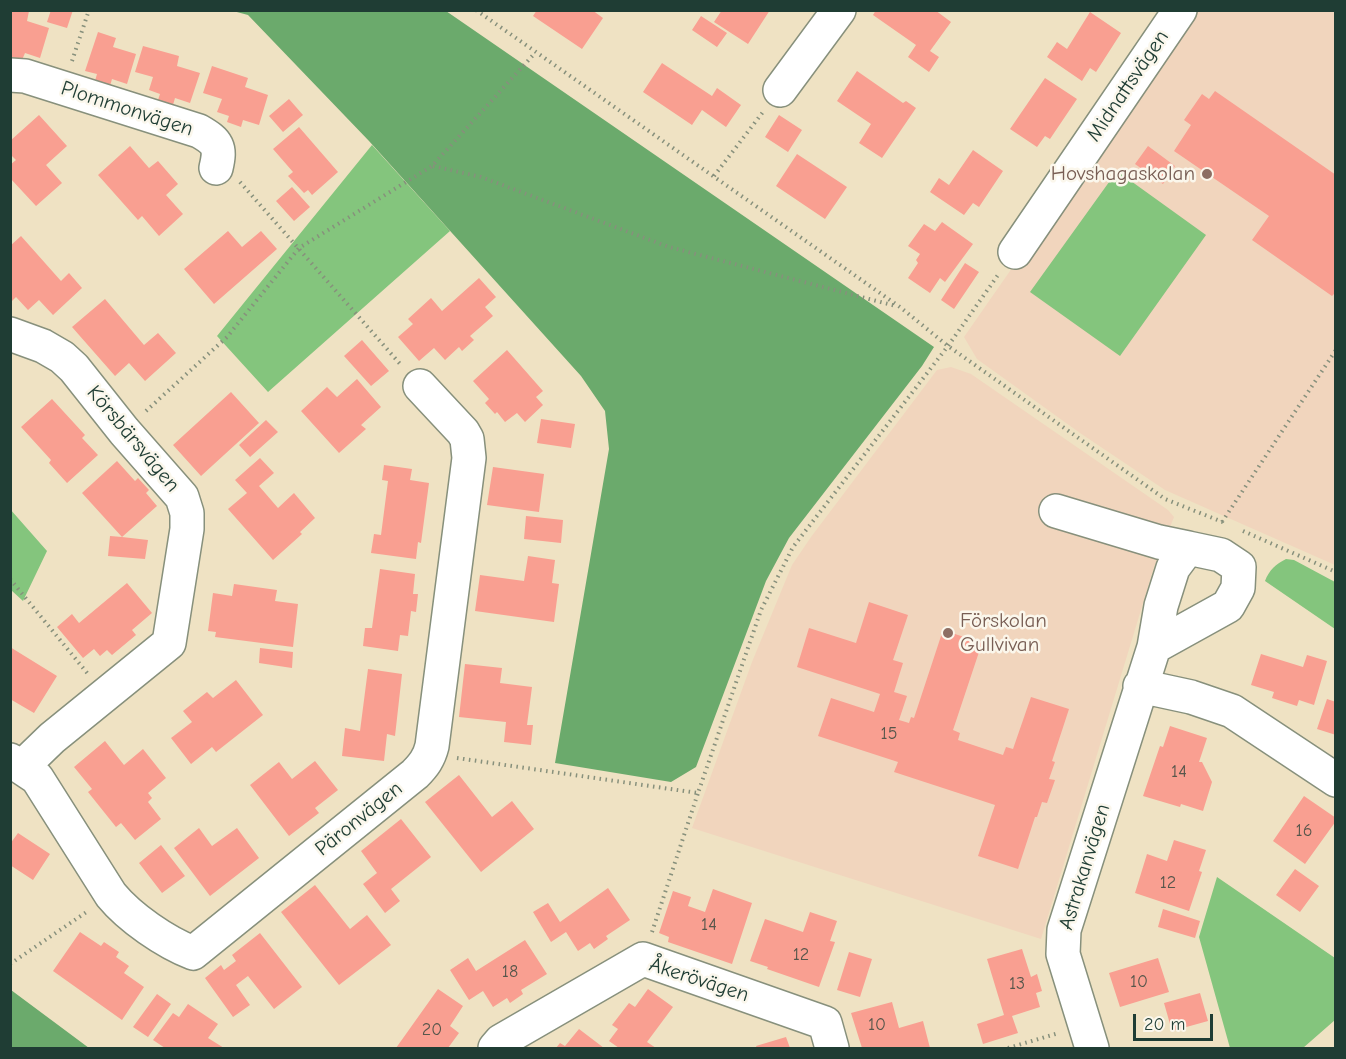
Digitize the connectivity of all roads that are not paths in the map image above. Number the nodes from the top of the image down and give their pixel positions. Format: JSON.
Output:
{"nodes":[{"id":1,"x":839,"y":10,"type":"edge"},
{"id":2,"x":1180,"y":10,"type":"edge"},
{"id":3,"x":10,"y":75,"type":"edge"},
{"id":4,"x":780,"y":90,"type":"road end"},
{"id":5,"x":216,"y":168,"type":"road end"},
{"id":6,"x":1015,"y":252,"type":"road end"},
{"id":7,"x":10,"y":334,"type":"edge"},
{"id":8,"x":420,"y":386,"type":"road end"},
{"id":9,"x":1056,"y":511,"type":"dead end"},
{"id":10,"x":1188,"y":548,"type":"junction"},
{"id":11,"x":1154,"y":647,"type":"junction"},
{"id":12,"x":1140,"y":686,"type":"junction"},
{"id":13,"x":16,"y":764,"type":"edge"},
{"id":14,"x":1335,"y":780,"type":"edge"},
{"id":15,"x":1088,"y":1037,"type":"edge"},
{"id":16,"x":495,"y":1048,"type":"edge"},
{"id":17,"x":832,"y":1048,"type":"edge"}],
"edges":[{"from":1,"to":4,"type":"street"},
{"from":2,"to":6,"type":"street","name":"Midnattsvägen"},
{"from":3,"to":5,"type":"street","name":"Plommonvägen"},
{"from":7,"to":13,"type":"street","name":"Körsbärsvägen"},
{"from":8,"to":13,"type":"street","name":"Päronvägen"},
{"from":9,"to":10,"type":"street"},
{"from":10,"to":11,"type":"street","name":"Astrakanvägen"},
{"from":10,"to":11,"type":"street"},
{"from":11,"to":12,"type":"street","name":"Astrakanvägen"},
{"from":12,"to":14,"type":"street"},
{"from":12,"to":15,"type":"street","name":"Astrakanvägen"},
{"from":16,"to":17,"type":"street","name":"Åkerövägen"}]}
